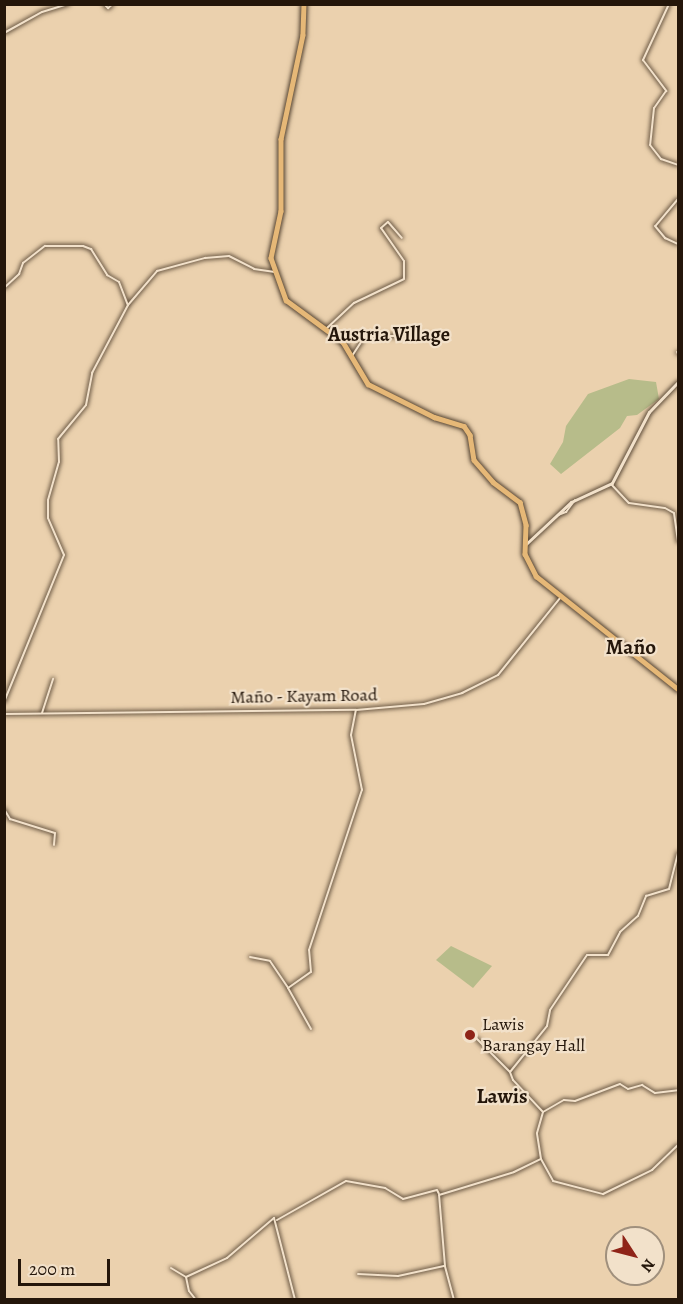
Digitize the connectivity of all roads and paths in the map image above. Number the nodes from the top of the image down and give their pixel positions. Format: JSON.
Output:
{"nodes":[{"id":1,"x":69,"y":4,"type":"edge"},
{"id":2,"x":104,"y":4,"type":"edge"},
{"id":3,"x":113,"y":4,"type":"edge"},
{"id":4,"x":304,"y":4,"type":"edge"},
{"id":5,"x":669,"y":4,"type":"edge"},
{"id":6,"x":4,"y":33,"type":"edge"},
{"id":7,"x":678,"y":165,"type":"edge"},
{"id":8,"x":678,"y":199,"type":"edge"},
{"id":9,"x":402,"y":238,"type":"dead end"},
{"id":10,"x":678,"y":244,"type":"edge"},
{"id":11,"x":275,"y":272,"type":"junction"},
{"id":12,"x":4,"y":288,"type":"edge"},
{"id":13,"x":128,"y":305,"type":"junction"},
{"id":14,"x":327,"y":328,"type":"junction"},
{"id":15,"x":431,"y":336,"type":"dead end"},
{"id":16,"x":351,"y":356,"type":"junction"},
{"id":17,"x":678,"y":382,"type":"edge"},
{"id":18,"x":611,"y":484,"type":"junction"},
{"id":19,"x":678,"y":542,"type":"edge"},
{"id":20,"x":524,"y":545,"type":"junction"},
{"id":21,"x":561,"y":597,"type":"junction"},
{"id":22,"x":53,"y":679,"type":"dead end"},
{"id":23,"x":678,"y":689,"type":"edge"},
{"id":24,"x":4,"y":702,"type":"edge"},
{"id":25,"x":356,"y":710,"type":"junction"},
{"id":26,"x":42,"y":713,"type":"junction"},
{"id":27,"x":4,"y":714,"type":"edge"},
{"id":28,"x":4,"y":809,"type":"edge"},
{"id":29,"x":54,"y":846,"type":"dead end"},
{"id":30,"x":678,"y":852,"type":"edge"},
{"id":31,"x":250,"y":957,"type":"dead end"},
{"id":32,"x":288,"y":988,"type":"junction"},
{"id":33,"x":311,"y":1029,"type":"dead end"},
{"id":34,"x":476,"y":1038,"type":"dead end"},
{"id":35,"x":510,"y":1072,"type":"junction"},
{"id":36,"x":678,"y":1090,"type":"edge"},
{"id":37,"x":543,"y":1112,"type":"junction"},
{"id":38,"x":678,"y":1144,"type":"edge"},
{"id":39,"x":542,"y":1159,"type":"junction"},
{"id":40,"x":439,"y":1195,"type":"junction"},
{"id":41,"x":277,"y":1220,"type":"junction"},
{"id":42,"x":445,"y":1266,"type":"junction"},
{"id":43,"x":171,"y":1268,"type":"dead end"},
{"id":44,"x":358,"y":1274,"type":"dead end"},
{"id":45,"x":186,"y":1277,"type":"junction"},
{"id":46,"x":196,"y":1299,"type":"edge"},
{"id":47,"x":295,"y":1299,"type":"edge"},
{"id":48,"x":454,"y":1299,"type":"edge"}],
"edges":[{"from":1,"to":6,"type":"street"},
{"from":2,"to":3,"type":"street"},
{"from":4,"to":11,"type":"highway"},
{"from":5,"to":7,"type":"street"},
{"from":8,"to":10,"type":"street"},
{"from":9,"to":14,"type":"street"},
{"from":11,"to":13,"type":"street"},
{"from":11,"to":14,"type":"highway"},
{"from":12,"to":13,"type":"street"},
{"from":13,"to":24,"type":"street"},
{"from":14,"to":16,"type":"highway"},
{"from":15,"to":16,"type":"street"},
{"from":16,"to":20,"type":"highway"},
{"from":17,"to":18,"type":"street"},
{"from":18,"to":19,"type":"street"},
{"from":18,"to":20,"type":"street"},
{"from":20,"to":21,"type":"highway"},
{"from":21,"to":23,"type":"highway"},
{"from":21,"to":25,"type":"street","name":"Maño - Kayam Road"},
{"from":22,"to":26,"type":"street"},
{"from":25,"to":26,"type":"street","name":"Maño - Kayam Road"},
{"from":25,"to":32,"type":"street"},
{"from":26,"to":27,"type":"street","name":"Maño - Kayam Road"},
{"from":28,"to":29,"type":"street"},
{"from":30,"to":35,"type":"street"},
{"from":31,"to":32,"type":"street"},
{"from":32,"to":33,"type":"street"},
{"from":34,"to":35,"type":"street"},
{"from":35,"to":37,"type":"street"},
{"from":36,"to":37,"type":"street"},
{"from":37,"to":39,"type":"street"},
{"from":38,"to":39,"type":"street"},
{"from":39,"to":40,"type":"street"},
{"from":40,"to":41,"type":"street"},
{"from":40,"to":42,"type":"street"},
{"from":41,"to":45,"type":"street"},
{"from":41,"to":47,"type":"street"},
{"from":42,"to":44,"type":"street"},
{"from":42,"to":48,"type":"street"},
{"from":43,"to":45,"type":"street"},
{"from":45,"to":46,"type":"street"}]}
